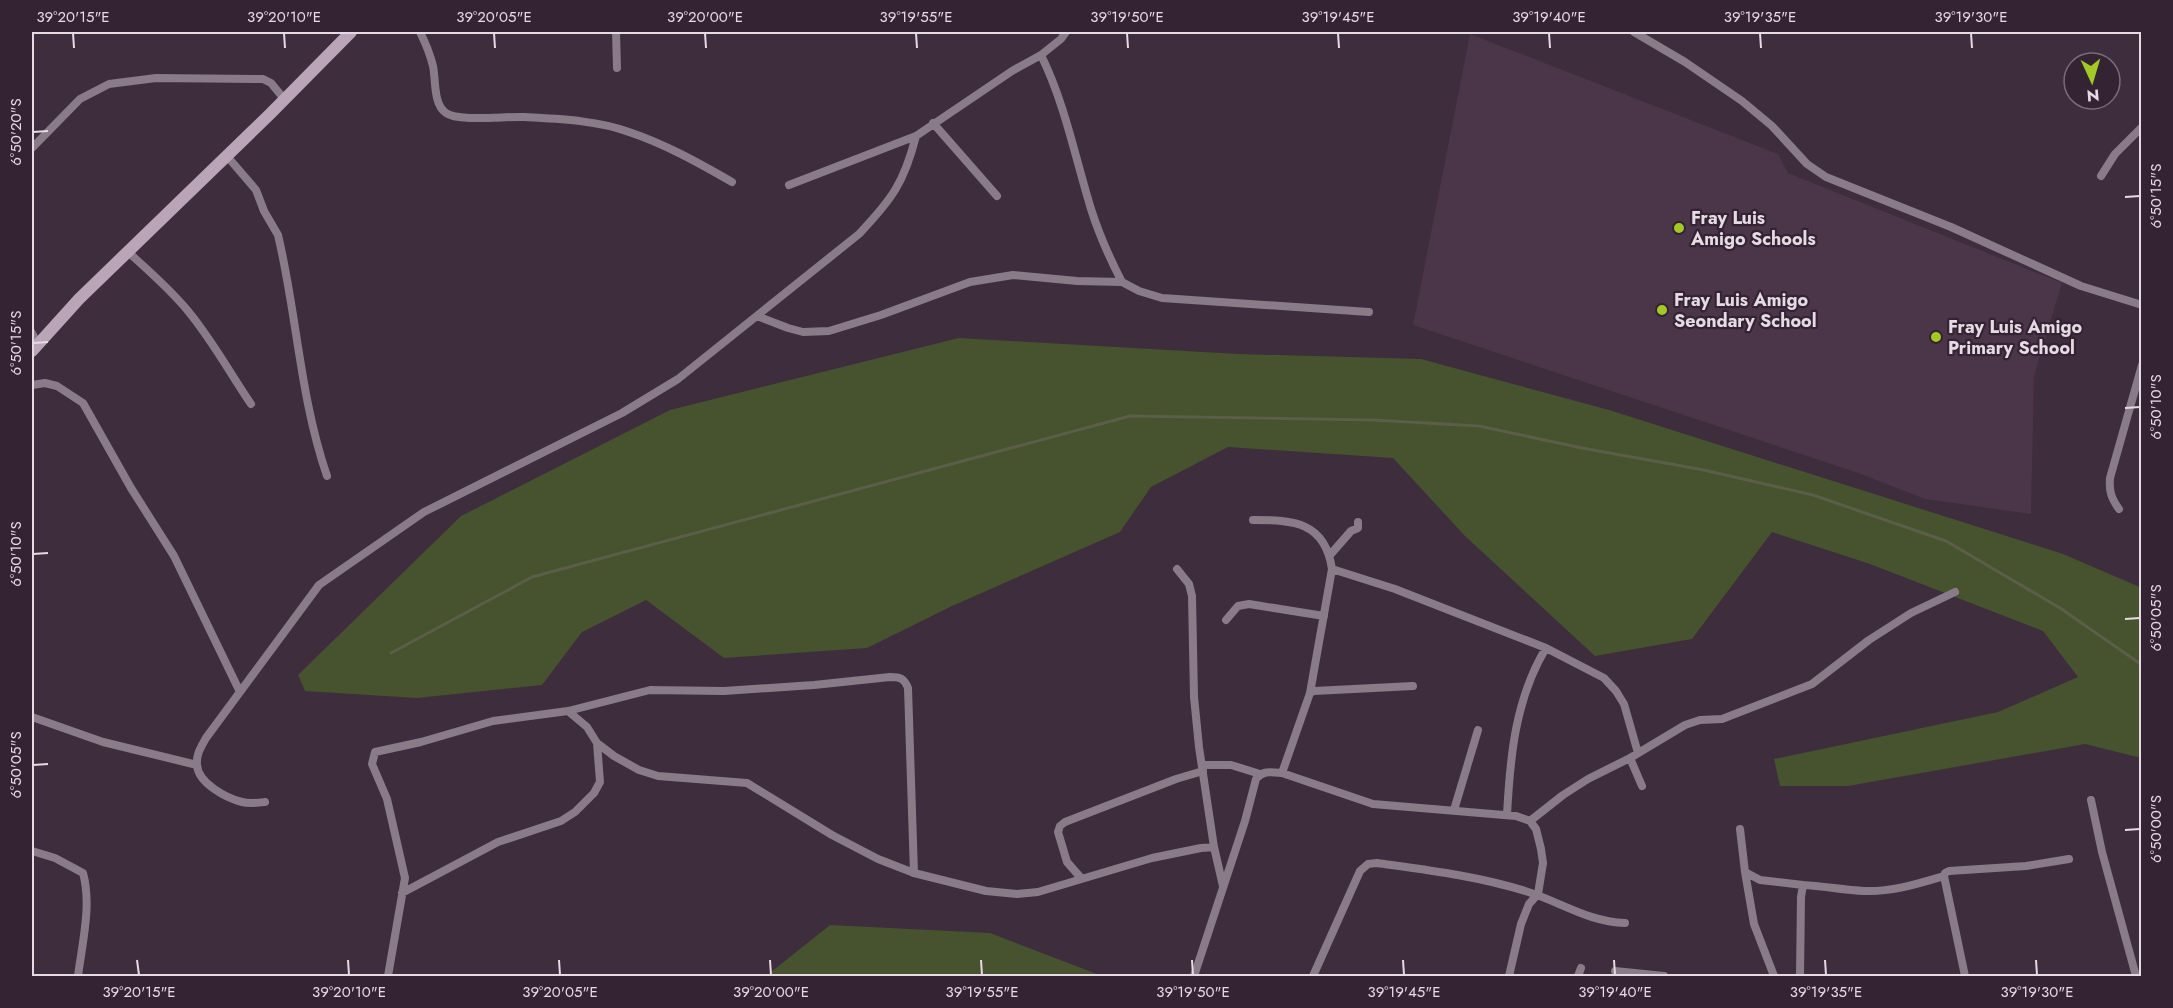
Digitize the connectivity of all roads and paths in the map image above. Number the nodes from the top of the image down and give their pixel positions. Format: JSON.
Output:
{"nodes":[{"id":1,"x":351,"y":32,"type":"edge"},
{"id":2,"x":420,"y":32,"type":"edge"},
{"id":3,"x":616,"y":32,"type":"edge"},
{"id":4,"x":1066,"y":32,"type":"edge"},
{"id":5,"x":1634,"y":32,"type":"edge"},
{"id":6,"x":1041,"y":55,"type":"junction"},
{"id":7,"x":617,"y":68,"type":"dead end"},
{"id":8,"x":285,"y":99,"type":"junction"},
{"id":9,"x":933,"y":123,"type":"junction"},
{"id":10,"x":2142,"y":127,"type":"edge"},
{"id":11,"x":916,"y":136,"type":"junction"},
{"id":12,"x":32,"y":148,"type":"edge"},
{"id":13,"x":226,"y":155,"type":"junction"},
{"id":14,"x":2101,"y":176,"type":"dead end"},
{"id":15,"x":732,"y":182,"type":"dead end"},
{"id":16,"x":789,"y":185,"type":"dead end"},
{"id":17,"x":997,"y":196,"type":"dead end"},
{"id":18,"x":128,"y":252,"type":"junction"},
{"id":19,"x":1122,"y":282,"type":"junction"},
{"id":20,"x":2142,"y":305,"type":"edge"},
{"id":21,"x":1369,"y":312,"type":"dead end"},
{"id":22,"x":757,"y":316,"type":"junction"},
{"id":23,"x":32,"y":333,"type":"edge"},
{"id":24,"x":35,"y":348,"type":"edge"},
{"id":25,"x":2142,"y":365,"type":"edge"},
{"id":26,"x":32,"y":385,"type":"edge"},
{"id":27,"x":251,"y":404,"type":"dead end"},
{"id":28,"x":327,"y":476,"type":"dead end"},
{"id":29,"x":2119,"y":509,"type":"dead end"},
{"id":30,"x":1253,"y":520,"type":"dead end"},
{"id":31,"x":1358,"y":522,"type":"dead end"},
{"id":32,"x":1330,"y":555,"type":"junction"},
{"id":33,"x":1177,"y":569,"type":"dead end"},
{"id":34,"x":1332,"y":569,"type":"junction"},
{"id":35,"x":1955,"y":592,"type":"dead end"},
{"id":36,"x":1324,"y":616,"type":"junction"},
{"id":37,"x":1226,"y":620,"type":"dead end"},
{"id":38,"x":1546,"y":648,"type":"junction"},
{"id":39,"x":1413,"y":686,"type":"dead end"},
{"id":40,"x":240,"y":692,"type":"junction"},
{"id":41,"x":1310,"y":693,"type":"junction"},
{"id":42,"x":568,"y":711,"type":"junction"},
{"id":43,"x":32,"y":717,"type":"edge"},
{"id":44,"x":1478,"y":730,"type":"dead end"},
{"id":45,"x":597,"y":743,"type":"junction"},
{"id":46,"x":1634,"y":756,"type":"junction"},
{"id":47,"x":197,"y":765,"type":"junction"},
{"id":48,"x":1203,"y":768,"type":"junction"},
{"id":49,"x":1282,"y":773,"type":"junction"},
{"id":50,"x":1260,"y":774,"type":"junction"},
{"id":51,"x":1642,"y":786,"type":"dead end"},
{"id":52,"x":2091,"y":801,"type":"dead end"},
{"id":53,"x":265,"y":802,"type":"dead end"},
{"id":54,"x":1454,"y":810,"type":"junction"},
{"id":55,"x":1507,"y":815,"type":"junction"},
{"id":56,"x":1530,"y":822,"type":"junction"},
{"id":57,"x":1740,"y":829,"type":"dead end"},
{"id":58,"x":1214,"y":847,"type":"junction"},
{"id":59,"x":32,"y":851,"type":"edge"},
{"id":60,"x":2069,"y":860,"type":"dead end"},
{"id":61,"x":1745,"y":872,"type":"junction"},
{"id":62,"x":914,"y":873,"type":"junction"},
{"id":63,"x":1944,"y":876,"type":"junction"},
{"id":64,"x":1081,"y":879,"type":"junction"},
{"id":65,"x":1803,"y":885,"type":"junction"},
{"id":66,"x":1223,"y":886,"type":"junction"},
{"id":67,"x":402,"y":893,"type":"junction"},
{"id":68,"x":1538,"y":894,"type":"junction"},
{"id":69,"x":1625,"y":923,"type":"dead end"},
{"id":70,"x":1615,"y":971,"type":"dead end"},
{"id":71,"x":78,"y":976,"type":"edge"},
{"id":72,"x":388,"y":976,"type":"edge"},
{"id":73,"x":1194,"y":976,"type":"edge"},
{"id":74,"x":1313,"y":976,"type":"edge"},
{"id":75,"x":1509,"y":976,"type":"edge"},
{"id":76,"x":1664,"y":976,"type":"edge"},
{"id":77,"x":1774,"y":976,"type":"edge"},
{"id":78,"x":1800,"y":976,"type":"edge"},
{"id":79,"x":1965,"y":976,"type":"edge"},
{"id":80,"x":2136,"y":976,"type":"edge"}],
"edges":[{"from":1,"to":8,"type":"street"},
{"from":2,"to":15,"type":"street"},
{"from":3,"to":7,"type":"street"},
{"from":4,"to":6,"type":"street"},
{"from":5,"to":20,"type":"street"},
{"from":6,"to":9,"type":"street"},
{"from":6,"to":19,"type":"street"},
{"from":8,"to":12,"type":"street"},
{"from":8,"to":13,"type":"street"},
{"from":9,"to":11,"type":"street"},
{"from":9,"to":17,"type":"street"},
{"from":10,"to":14,"type":"street"},
{"from":11,"to":16,"type":"street"},
{"from":11,"to":22,"type":"street"},
{"from":13,"to":18,"type":"street"},
{"from":13,"to":28,"type":"street"},
{"from":18,"to":24,"type":"street"},
{"from":18,"to":27,"type":"street"},
{"from":19,"to":21,"type":"street"},
{"from":19,"to":22,"type":"street"},
{"from":22,"to":40,"type":"street"},
{"from":23,"to":24,"type":"street"},
{"from":25,"to":29,"type":"street"},
{"from":26,"to":40,"type":"street"},
{"from":30,"to":32,"type":"street"},
{"from":31,"to":32,"type":"street"},
{"from":32,"to":34,"type":"street"},
{"from":33,"to":48,"type":"street"},
{"from":34,"to":36,"type":"street"},
{"from":34,"to":38,"type":"street"},
{"from":35,"to":46,"type":"street"},
{"from":36,"to":37,"type":"street"},
{"from":36,"to":41,"type":"street"},
{"from":38,"to":46,"type":"street"},
{"from":38,"to":55,"type":"street"},
{"from":39,"to":41,"type":"street"},
{"from":40,"to":47,"type":"street"},
{"from":41,"to":49,"type":"street"},
{"from":42,"to":45,"type":"street"},
{"from":42,"to":62,"type":"street"},
{"from":42,"to":67,"type":"street"},
{"from":43,"to":47,"type":"street"},
{"from":44,"to":54,"type":"street"},
{"from":45,"to":62,"type":"street"},
{"from":45,"to":67,"type":"street"},
{"from":46,"to":51,"type":"street"},
{"from":46,"to":56,"type":"street"},
{"from":47,"to":53,"type":"street"},
{"from":48,"to":50,"type":"street"},
{"from":48,"to":58,"type":"street"},
{"from":48,"to":64,"type":"street"},
{"from":49,"to":50,"type":"street"},
{"from":49,"to":54,"type":"street"},
{"from":50,"to":66,"type":"street"},
{"from":52,"to":80,"type":"street"},
{"from":54,"to":55,"type":"street"},
{"from":55,"to":56,"type":"street"},
{"from":56,"to":68,"type":"street"},
{"from":57,"to":61,"type":"street"},
{"from":58,"to":64,"type":"street"},
{"from":58,"to":66,"type":"street"},
{"from":59,"to":71,"type":"street"},
{"from":60,"to":63,"type":"street"},
{"from":61,"to":65,"type":"street"},
{"from":61,"to":77,"type":"street"},
{"from":62,"to":64,"type":"street"},
{"from":63,"to":65,"type":"street"},
{"from":63,"to":79,"type":"street"},
{"from":65,"to":78,"type":"street"},
{"from":66,"to":73,"type":"street"},
{"from":67,"to":72,"type":"street"},
{"from":68,"to":69,"type":"street"},
{"from":68,"to":74,"type":"street"},
{"from":68,"to":75,"type":"street"},
{"from":70,"to":76,"type":"street"}]}
